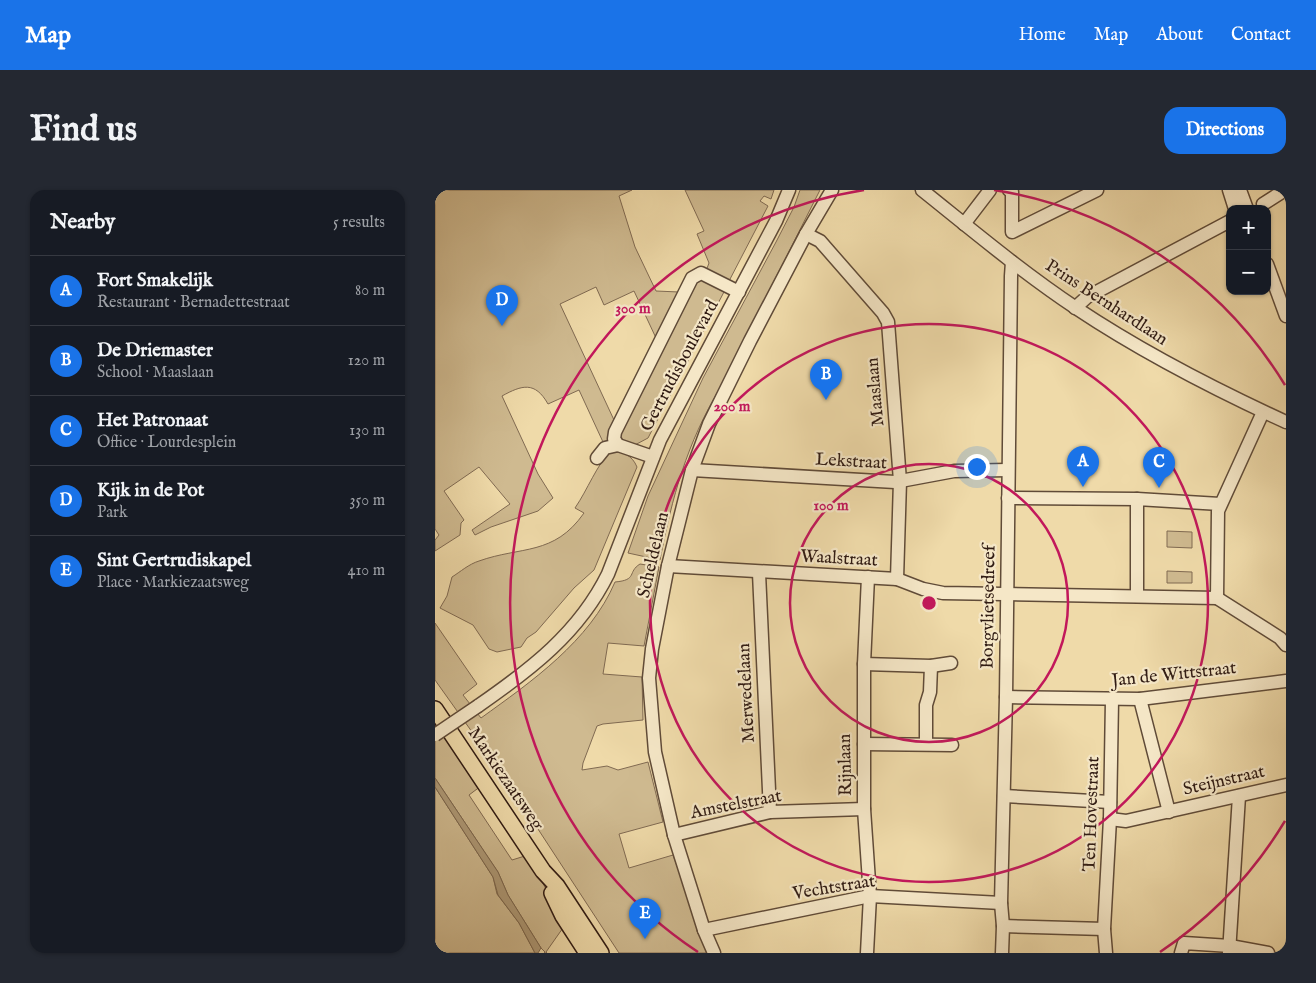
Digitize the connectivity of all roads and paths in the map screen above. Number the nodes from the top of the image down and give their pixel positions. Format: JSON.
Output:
{"nodes":[{"id":1,"x":789,"y":190,"type":"edge"},
{"id":2,"x":832,"y":190,"type":"edge"},
{"id":3,"x":922,"y":190,"type":"edge"},
{"id":4,"x":990,"y":190,"type":"edge"},
{"id":5,"x":1009,"y":190,"type":"edge"},
{"id":6,"x":1097,"y":190,"type":"edge"},
{"id":7,"x":1229,"y":190,"type":"edge"},
{"id":8,"x":1240,"y":190,"type":"edge"},
{"id":9,"x":1285,"y":190,"type":"edge"},
{"id":10,"x":1263,"y":204,"type":"dead end"},
{"id":11,"x":1234,"y":205,"type":"edge"},
{"id":12,"x":1246,"y":205,"type":"edge"},
{"id":13,"x":1226,"y":223,"type":"edge"},
{"id":14,"x":964,"y":224,"type":"junction"},
{"id":15,"x":806,"y":234,"type":"junction"},
{"id":16,"x":1012,"y":262,"type":"junction"},
{"id":17,"x":1271,"y":275,"type":"edge"},
{"id":18,"x":739,"y":292,"type":"junction"},
{"id":19,"x":1075,"y":308,"type":"junction"},
{"id":20,"x":1286,"y":316,"type":"edge"},
{"id":21,"x":1263,"y":412,"type":"junction"},
{"id":22,"x":1286,"y":422,"type":"edge"},
{"id":23,"x":617,"y":445,"type":"junction"},
{"id":24,"x":653,"y":457,"type":"junction"},
{"id":25,"x":597,"y":458,"type":"dead end"},
{"id":26,"x":692,"y":470,"type":"junction"},
{"id":27,"x":1008,"y":470,"type":"junction"},
{"id":28,"x":900,"y":481,"type":"junction"},
{"id":29,"x":1008,"y":498,"type":"junction"},
{"id":30,"x":1137,"y":499,"type":"junction"},
{"id":31,"x":1220,"y":504,"type":"junction"},
{"id":32,"x":668,"y":566,"type":"junction"},
{"id":33,"x":759,"y":573,"type":"junction"},
{"id":34,"x":868,"y":577,"type":"junction"},
{"id":35,"x":897,"y":579,"type":"junction"},
{"id":36,"x":1007,"y":594,"type":"junction"},
{"id":37,"x":1137,"y":596,"type":"junction"},
{"id":38,"x":1217,"y":598,"type":"junction"},
{"id":39,"x":1286,"y":645,"type":"edge"},
{"id":40,"x":951,"y":663,"type":"dead end"},
{"id":41,"x":864,"y":664,"type":"junction"},
{"id":42,"x":931,"y":666,"type":"junction"},
{"id":43,"x":1286,"y":680,"type":"edge"},
{"id":44,"x":1006,"y":697,"type":"junction"},
{"id":45,"x":1140,"y":699,"type":"junction"},
{"id":46,"x":1112,"y":700,"type":"junction"},
{"id":47,"x":435,"y":709,"type":"edge"},
{"id":48,"x":435,"y":735,"type":"edge"},
{"id":49,"x":864,"y":744,"type":"junction"},
{"id":50,"x":926,"y":744,"type":"junction"},
{"id":51,"x":951,"y":745,"type":"dead end"},
{"id":52,"x":1286,"y":785,"type":"edge"},
{"id":53,"x":1004,"y":796,"type":"junction"},
{"id":54,"x":1239,"y":796,"type":"junction"},
{"id":55,"x":1110,"y":802,"type":"junction"},
{"id":56,"x":864,"y":809,"type":"junction"},
{"id":57,"x":770,"y":812,"type":"junction"},
{"id":58,"x":1169,"y":812,"type":"junction"},
{"id":59,"x":1110,"y":819,"type":"junction"},
{"id":60,"x":674,"y":836,"type":"junction"},
{"id":61,"x":870,"y":896,"type":"junction"},
{"id":62,"x":1001,"y":903,"type":"junction"},
{"id":63,"x":1003,"y":926,"type":"junction"},
{"id":64,"x":1105,"y":928,"type":"junction"},
{"id":65,"x":703,"y":930,"type":"junction"},
{"id":66,"x":1230,"y":950,"type":"edge"},
{"id":67,"x":590,"y":951,"type":"edge"},
{"id":68,"x":1181,"y":951,"type":"edge"},
{"id":69,"x":714,"y":953,"type":"edge"},
{"id":70,"x":867,"y":953,"type":"edge"},
{"id":71,"x":1002,"y":953,"type":"edge"},
{"id":72,"x":1105,"y":953,"type":"edge"},
{"id":73,"x":1268,"y":953,"type":"edge"}],
"edges":[{"from":1,"to":18,"type":"street","name":"Gertrudisboulevard"},
{"from":2,"to":15,"type":"street","name":"Scheldelaan"},
{"from":3,"to":14,"type":"street","name":"Prins Bernhardlaan"},
{"from":4,"to":14,"type":"street"},
{"from":5,"to":6,"type":"street"},
{"from":7,"to":11,"type":"street"},
{"from":8,"to":12,"type":"street"},
{"from":9,"to":10,"type":"street"},
{"from":13,"to":19,"type":"street"},
{"from":14,"to":16,"type":"street","name":"Prins Bernhardlaan"},
{"from":15,"to":26,"type":"street","name":"Scheldelaan"},
{"from":15,"to":28,"type":"street","name":"Maaslaan"},
{"from":16,"to":19,"type":"street","name":"Prins Bernhardlaan"},
{"from":16,"to":27,"type":"street","name":"Borgvlietsedreef"},
{"from":17,"to":20,"type":"street"},
{"from":18,"to":23,"type":"street","name":"Gertrudisboulevard"},
{"from":18,"to":24,"type":"street","name":"Gertrudisboulevard"},
{"from":19,"to":21,"type":"street","name":"Prins Bernhardlaan"},
{"from":21,"to":22,"type":"street","name":"Prins Bernhardlaan"},
{"from":21,"to":31,"type":"street"},
{"from":23,"to":24,"type":"street","name":"Gertrudisboulevard"},
{"from":23,"to":25,"type":"street"},
{"from":24,"to":48,"type":"street","name":"Gertrudisboulevard","bridge":true},
{"from":26,"to":28,"type":"street","name":"Lekstraat"},
{"from":26,"to":32,"type":"street","name":"Scheldelaan"},
{"from":27,"to":28,"type":"street","name":"Lekstraat"},
{"from":27,"to":29,"type":"street","name":"Borgvlietsedreef"},
{"from":28,"to":35,"type":"street","name":"Maaslaan"},
{"from":29,"to":30,"type":"street"},
{"from":29,"to":36,"type":"street","name":"Borgvlietsedreef"},
{"from":30,"to":31,"type":"street"},
{"from":30,"to":37,"type":"street"},
{"from":31,"to":38,"type":"street"},
{"from":32,"to":33,"type":"street","name":"Waalstraat"},
{"from":32,"to":60,"type":"street","name":"Scheldelaan"},
{"from":33,"to":34,"type":"street","name":"Waalstraat"},
{"from":33,"to":57,"type":"street","name":"Merwedelaan"},
{"from":34,"to":35,"type":"street","name":"Waalstraat"},
{"from":34,"to":41,"type":"street","name":"Rijnlaan"},
{"from":35,"to":36,"type":"street","name":"Waalstraat"},
{"from":36,"to":37,"type":"street","name":"Waalstraat"},
{"from":36,"to":44,"type":"street","name":"Borgvlietsedreef"},
{"from":37,"to":38,"type":"street","name":"Waalstraat"},
{"from":38,"to":39,"type":"street"},
{"from":40,"to":42,"type":"street"},
{"from":41,"to":42,"type":"street"},
{"from":41,"to":49,"type":"street","name":"Rijnlaan"},
{"from":42,"to":50,"type":"street"},
{"from":43,"to":45,"type":"street","name":"Jan de Wittstraat"},
{"from":44,"to":46,"type":"street","name":"Jan de Wittstraat"},
{"from":44,"to":53,"type":"street","name":"Borgvlietsedreef"},
{"from":45,"to":46,"type":"street","name":"Jan de Wittstraat"},
{"from":45,"to":58,"type":"street"},
{"from":46,"to":55,"type":"street","name":"Ten Hovestraat"},
{"from":47,"to":67,"type":"main road","name":"Markiezaatsweg"},
{"from":49,"to":50,"type":"street"},
{"from":49,"to":56,"type":"street","name":"Rijnlaan"},
{"from":50,"to":51,"type":"street"},
{"from":52,"to":54,"type":"street","name":"Steijnstraat"},
{"from":53,"to":55,"type":"street"},
{"from":53,"to":62,"type":"street","name":"Borgvlietsedreef"},
{"from":54,"to":58,"type":"street","name":"Steijnstraat"},
{"from":54,"to":66,"type":"street"},
{"from":55,"to":59,"type":"street","name":"Ten Hovestraat"},
{"from":56,"to":57,"type":"street","name":"Amstelstraat"},
{"from":56,"to":61,"type":"street","name":"Rijnlaan"},
{"from":57,"to":60,"type":"street","name":"Amstelstraat"},
{"from":58,"to":59,"type":"street","name":"Steijnstraat"},
{"from":59,"to":64,"type":"street","name":"Ten Hovestraat"},
{"from":60,"to":65,"type":"street","name":"Scheldelaan"},
{"from":61,"to":62,"type":"street","name":"Vechtstraat"},
{"from":61,"to":65,"type":"street","name":"Vechtstraat"},
{"from":61,"to":70,"type":"street","name":"Rijnlaan"},
{"from":62,"to":63,"type":"street","name":"Borgvlietsedreef"},
{"from":63,"to":64,"type":"street"},
{"from":63,"to":71,"type":"street","name":"Borgvlietsedreef"},
{"from":64,"to":72,"type":"street","name":"Ten Hovestraat"},
{"from":65,"to":69,"type":"street","name":"Scheldelaan"},
{"from":66,"to":68,"type":"street"},
{"from":66,"to":73,"type":"street"}]}
